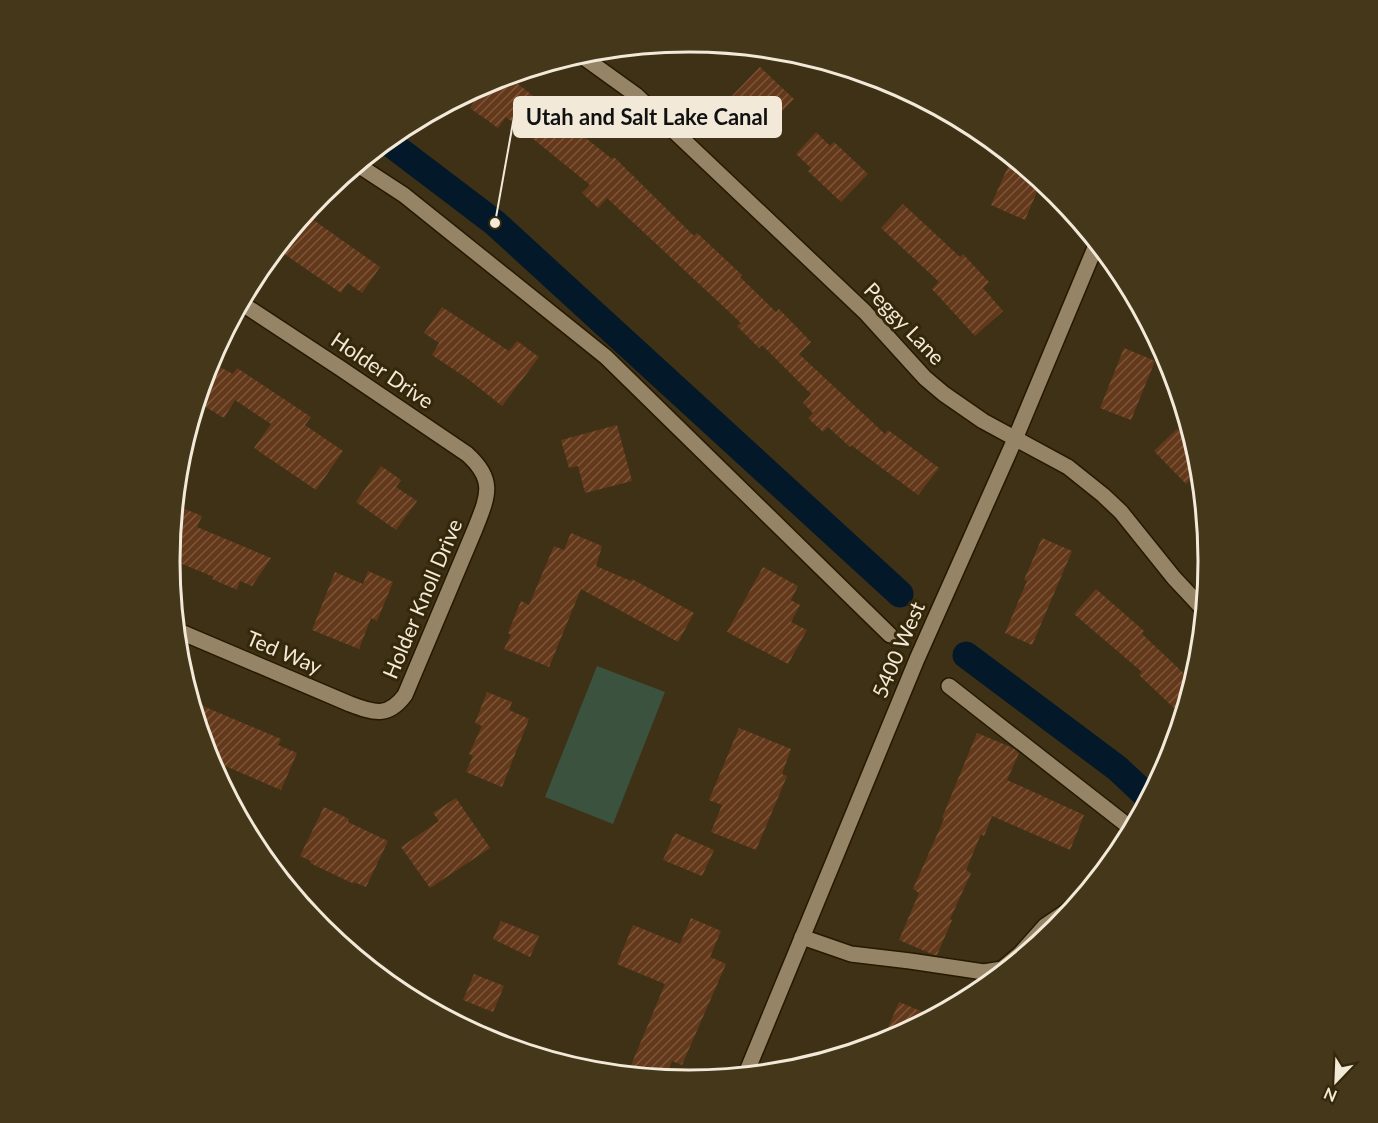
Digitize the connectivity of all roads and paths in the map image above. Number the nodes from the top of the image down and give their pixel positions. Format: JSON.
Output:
{"nodes":[{"id":1,"x":590,"y":62,"type":"edge"},
{"id":2,"x":365,"y":169,"type":"edge"},
{"id":3,"x":1093,"y":252,"type":"edge"},
{"id":4,"x":248,"y":307,"type":"edge"},
{"id":5,"x":1015,"y":439,"type":"junction"},
{"id":6,"x":488,"y":486,"type":"joint"},
{"id":7,"x":1196,"y":602,"type":"edge"},
{"id":8,"x":185,"y":634,"type":"edge"},
{"id":9,"x":890,"y":635,"type":"dead end"},
{"id":10,"x":949,"y":686,"type":"dead end"},
{"id":11,"x":377,"y":713,"type":"joint"},
{"id":12,"x":1125,"y":824,"type":"edge"},
{"id":13,"x":802,"y":937,"type":"junction"},
{"id":14,"x":991,"y":971,"type":"edge"},
{"id":15,"x":749,"y":1067,"type":"edge"}],
"edges":[{"from":1,"to":5,"type":"street","name":"Peggy Lane"},
{"from":2,"to":9,"type":"street"},
{"from":3,"to":5,"type":"street","name":"5400 West"},
{"from":4,"to":6,"type":"street","name":"Holder Drive"},
{"from":5,"to":7,"type":"street","name":"Peggy Lane"},
{"from":5,"to":13,"type":"street","name":"5400 West"},
{"from":6,"to":11,"type":"street","name":"Holder Knoll Drive"},
{"from":8,"to":11,"type":"street","name":"Ted Way"},
{"from":10,"to":12,"type":"street"},
{"from":13,"to":14,"type":"street"},
{"from":13,"to":15,"type":"street","name":"5400 West"}]}
